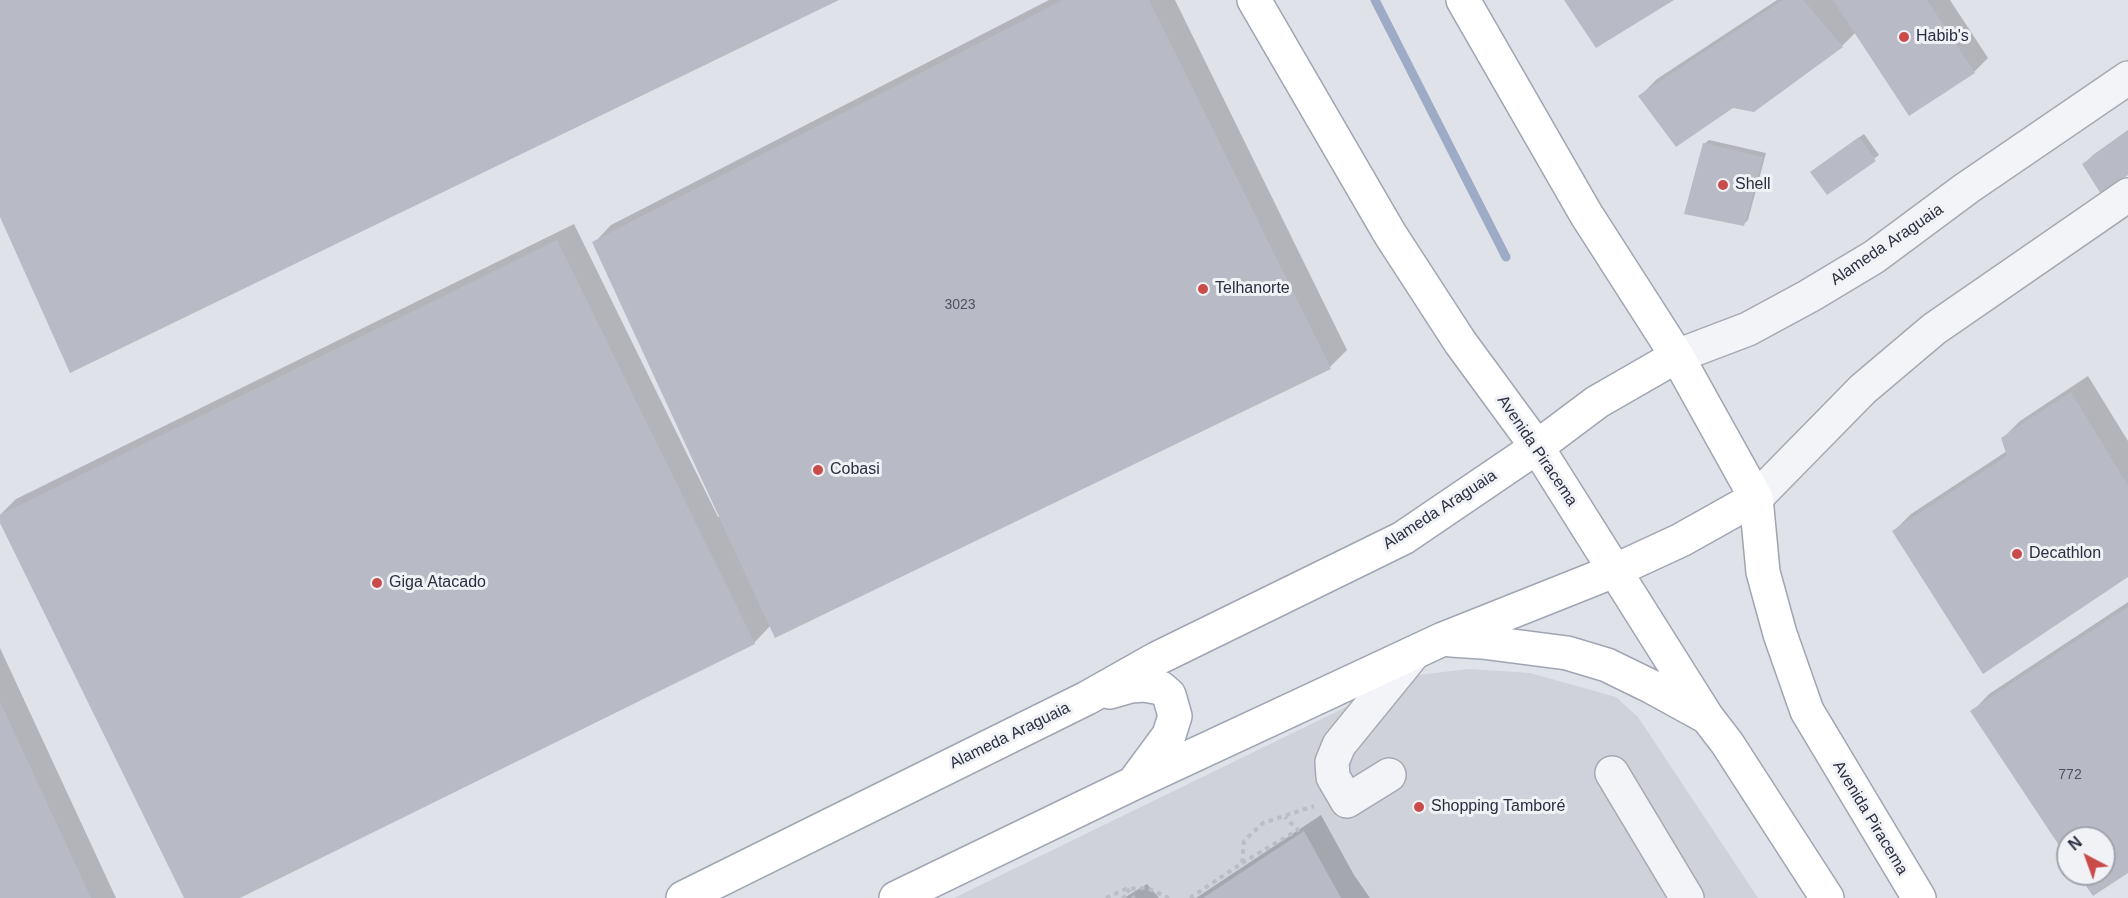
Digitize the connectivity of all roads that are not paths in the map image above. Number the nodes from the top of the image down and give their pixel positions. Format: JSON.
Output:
{"nodes":[{"id":1,"x":1254,"y":0,"type":"edge"},
{"id":2,"x":1463,"y":0,"type":"edge"},
{"id":3,"x":2128,"y":78,"type":"edge"},
{"id":4,"x":2128,"y":195,"type":"edge"},
{"id":5,"x":1677,"y":356,"type":"junction"},
{"id":6,"x":1537,"y":447,"type":"junction"},
{"id":7,"x":1756,"y":498,"type":"junction"},
{"id":8,"x":1614,"y":571,"type":"junction"},
{"id":9,"x":1443,"y":639,"type":"junction"},
{"id":10,"x":1413,"y":654,"type":"junction"},
{"id":11,"x":1087,"y":698,"type":"junction"},
{"id":12,"x":1707,"y":717,"type":"junction"},
{"id":13,"x":1612,"y":773,"type":"dead end"},
{"id":14,"x":1389,"y":775,"type":"dead end"},
{"id":15,"x":1134,"y":783,"type":"junction"},
{"id":16,"x":683,"y":898,"type":"edge"},
{"id":17,"x":896,"y":898,"type":"edge"},
{"id":18,"x":1687,"y":898,"type":"edge"},
{"id":19,"x":1827,"y":898,"type":"edge"},
{"id":20,"x":1919,"y":898,"type":"edge"}],
"edges":[{"from":1,"to":6,"type":"main road","name":"Avenida Piracema"},
{"from":2,"to":5,"type":"main road","name":"Avenida Piracema"},
{"from":3,"to":5,"type":"street","name":"Alameda Araguaia"},
{"from":4,"to":7,"type":"street"},
{"from":5,"to":6,"type":"main road","name":"Alameda Araguaia"},
{"from":5,"to":7,"type":"main road","name":"Avenida Piracema"},
{"from":6,"to":8,"type":"main road","name":"Avenida Piracema"},
{"from":6,"to":11,"type":"main road","name":"Alameda Araguaia"},
{"from":7,"to":8,"type":"main road"},
{"from":7,"to":20,"type":"main road","name":"Avenida Piracema"},
{"from":8,"to":9,"type":"main road"},
{"from":8,"to":12,"type":"main road","name":"Avenida Piracema"},
{"from":9,"to":10,"type":"main road"},
{"from":9,"to":12,"type":"main road"},
{"from":10,"to":14,"type":"street"},
{"from":10,"to":15,"type":"main road"},
{"from":11,"to":15,"type":"main road"},
{"from":11,"to":16,"type":"main road","name":"Alameda Araguaia"},
{"from":12,"to":19,"type":"main road","name":"Avenida Piracema"},
{"from":13,"to":18,"type":"street"},
{"from":15,"to":17,"type":"main road"}]}
